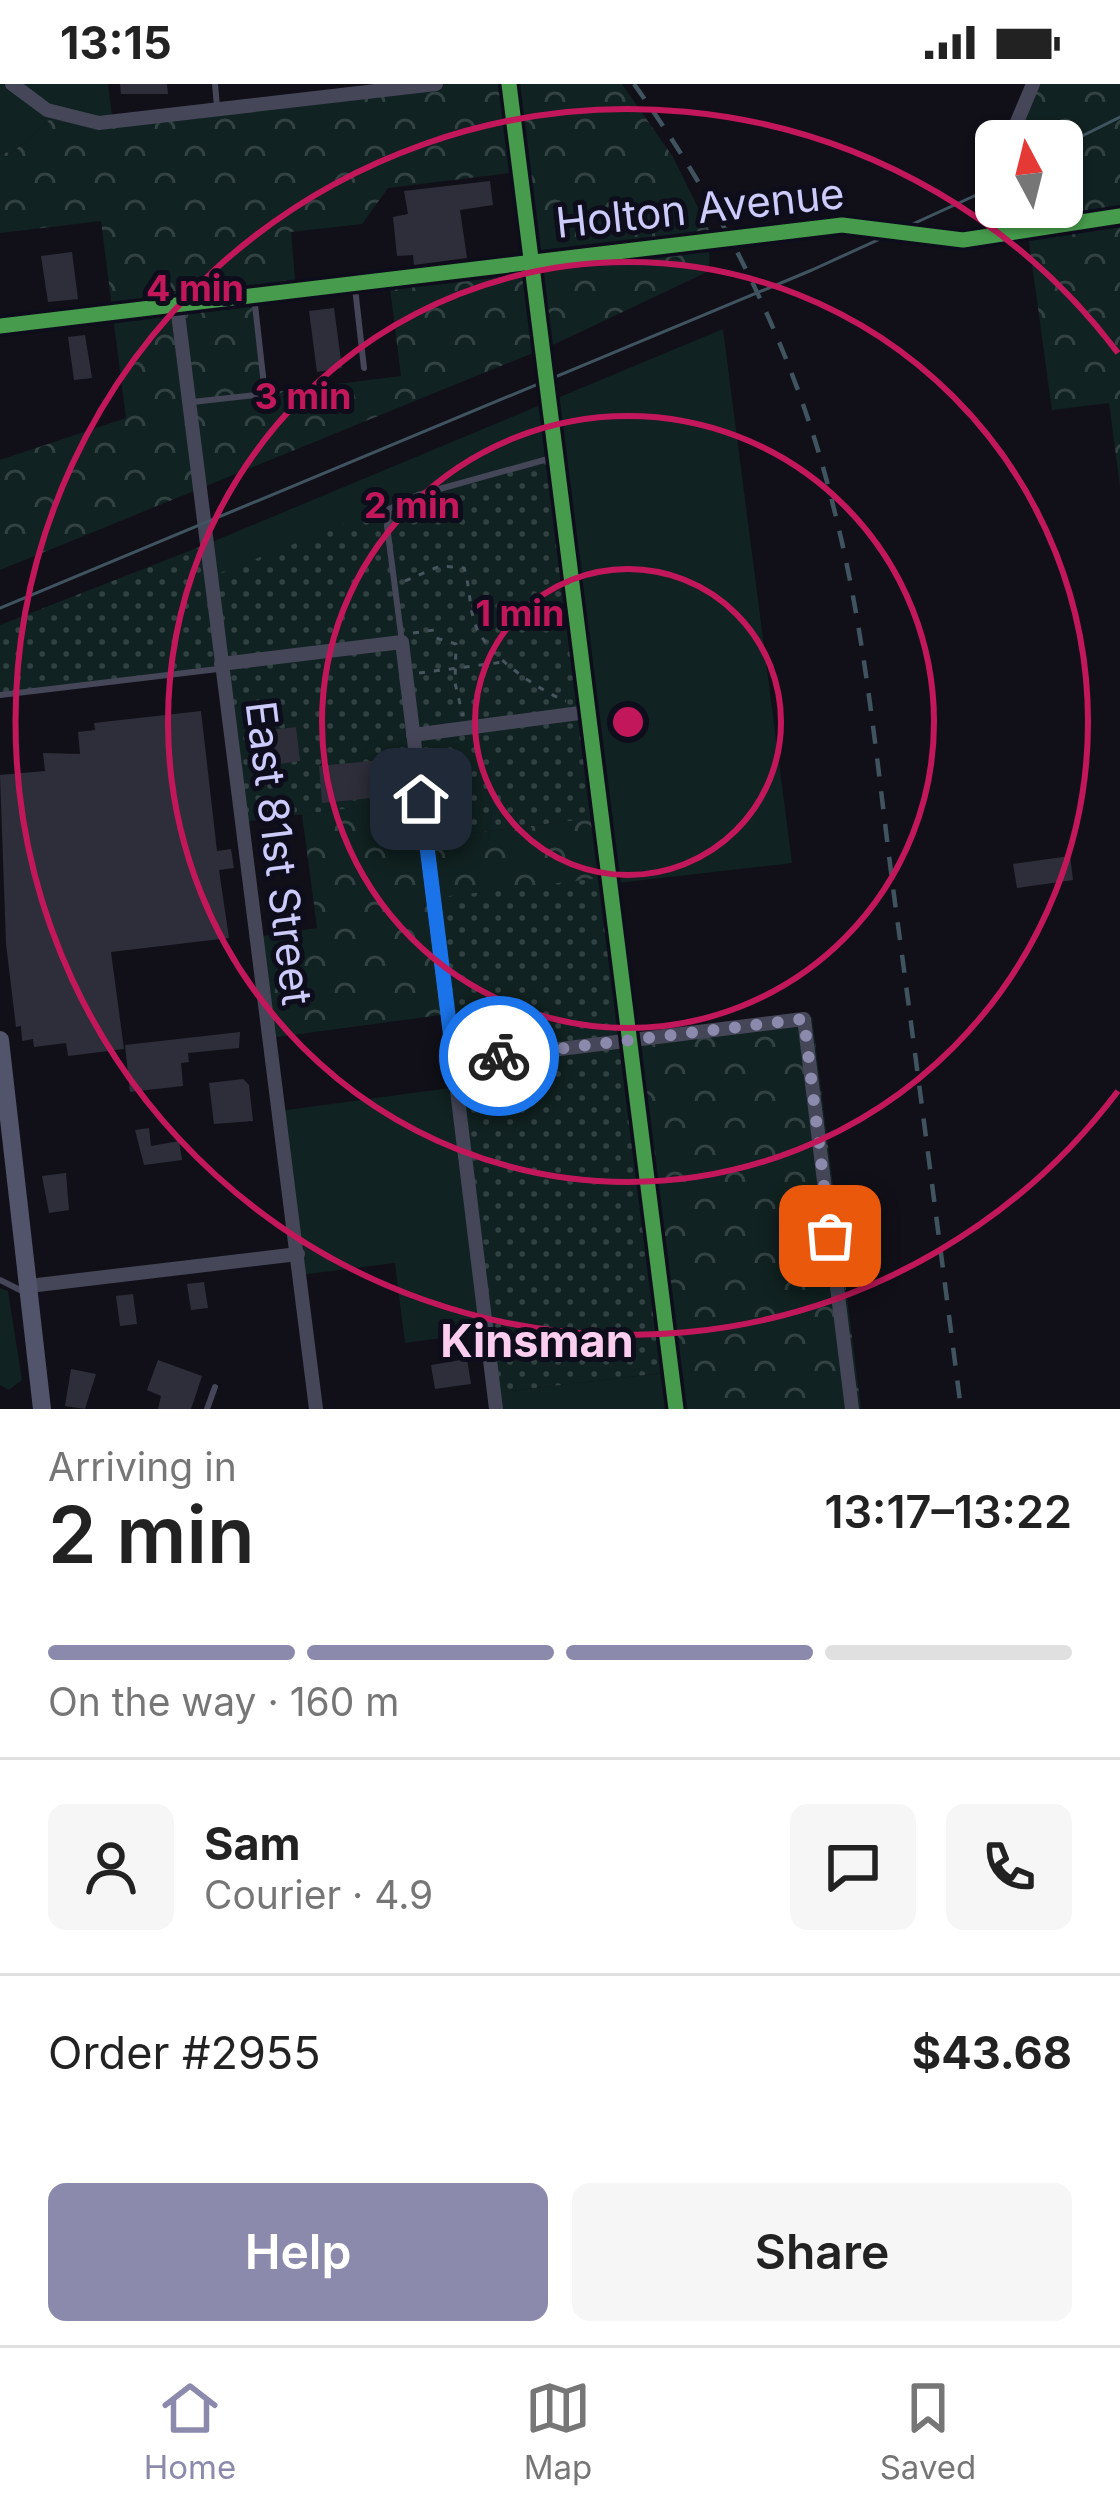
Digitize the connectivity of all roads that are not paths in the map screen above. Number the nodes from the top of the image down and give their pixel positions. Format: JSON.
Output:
{"nodes":[{"id":1,"x":12,"y":84,"type":"edge"},
{"id":2,"x":215,"y":84,"type":"edge"},
{"id":3,"x":436,"y":84,"type":"edge"},
{"id":4,"x":509,"y":84,"type":"edge"},
{"id":5,"x":1033,"y":84,"type":"edge"},
{"id":6,"x":218,"y":111,"type":"junction"},
{"id":7,"x":1018,"y":120,"type":"edge"},
{"id":8,"x":1120,"y":217,"type":"edge"},
{"id":9,"x":1001,"y":228,"type":"edge"},
{"id":10,"x":1001,"y":232,"type":"junction"},
{"id":11,"x":531,"y":262,"type":"junction"},
{"id":12,"x":355,"y":284,"type":"junction"},
{"id":13,"x":254,"y":296,"type":"junction"},
{"id":14,"x":177,"y":306,"type":"junction"},
{"id":15,"x":0,"y":326,"type":"edge"},
{"id":16,"x":364,"y":368,"type":"dead end"},
{"id":17,"x":189,"y":403,"type":"junction"},
{"id":18,"x":555,"y":457,"type":"junction"},
{"id":19,"x":407,"y":638,"type":"junction"},
{"id":20,"x":222,"y":666,"type":"junction"},
{"id":21,"x":0,"y":695,"type":"edge"},
{"id":22,"x":587,"y":712,"type":"junction"},
{"id":23,"x":413,"y":735,"type":"junction"},
{"id":24,"x":0,"y":1040,"type":"edge"},
{"id":25,"x":629,"y":1040,"type":"junction"},
{"id":26,"x":454,"y":1062,"type":"junction"},
{"id":27,"x":4,"y":1101,"type":"edge"},
{"id":28,"x":298,"y":1254,"type":"junction"},
{"id":29,"x":0,"y":1280,"type":"edge"},
{"id":30,"x":30,"y":1290,"type":"junction"},
{"id":31,"x":215,"y":1388,"type":"dead end"},
{"id":32,"x":42,"y":1409,"type":"edge"},
{"id":33,"x":207,"y":1409,"type":"edge"},
{"id":34,"x":316,"y":1409,"type":"edge"},
{"id":35,"x":496,"y":1409,"type":"edge"},
{"id":36,"x":676,"y":1409,"type":"edge"},
{"id":37,"x":852,"y":1409,"type":"edge"}],
"edges":[{"from":1,"to":6,"type":"street"},
{"from":2,"to":6,"type":"lane"},
{"from":3,"to":6,"type":"street"},
{"from":4,"to":11,"type":"street"},
{"from":5,"to":7,"type":"street"},
{"from":8,"to":10,"type":"street","name":"Holton Avenue"},
{"from":9,"to":10,"type":"street"},
{"from":10,"to":11,"type":"street","name":"Holton Avenue"},
{"from":11,"to":12,"type":"street","name":"Holton Avenue"},
{"from":11,"to":18,"type":"street"},
{"from":12,"to":13,"type":"street","name":"Holton Avenue"},
{"from":12,"to":16,"type":"lane"},
{"from":13,"to":14,"type":"street","name":"Holton Avenue"},
{"from":13,"to":17,"type":"lane"},
{"from":14,"to":15,"type":"street","name":"Holton Avenue"},
{"from":14,"to":17,"type":"street","name":"East 81st Street"},
{"from":17,"to":20,"type":"street","name":"East 81st Street"},
{"from":18,"to":19,"type":"lane"},
{"from":18,"to":22,"type":"street"},
{"from":19,"to":20,"type":"street"},
{"from":19,"to":23,"type":"street"},
{"from":20,"to":21,"type":"lane"},
{"from":20,"to":28,"type":"street","name":"East 81st Street"},
{"from":22,"to":23,"type":"street"},
{"from":22,"to":25,"type":"street"},
{"from":23,"to":26,"type":"street"},
{"from":24,"to":27,"type":"main road"},
{"from":25,"to":26,"type":"street"},
{"from":25,"to":36,"type":"street"},
{"from":25,"to":37,"type":"street"},
{"from":26,"to":35,"type":"street"},
{"from":27,"to":30,"type":"main road"},
{"from":28,"to":30,"type":"street"},
{"from":28,"to":34,"type":"street","name":"East 81st Street"},
{"from":29,"to":30,"type":"lane"},
{"from":30,"to":32,"type":"main road"},
{"from":31,"to":33,"type":"lane"}]}
